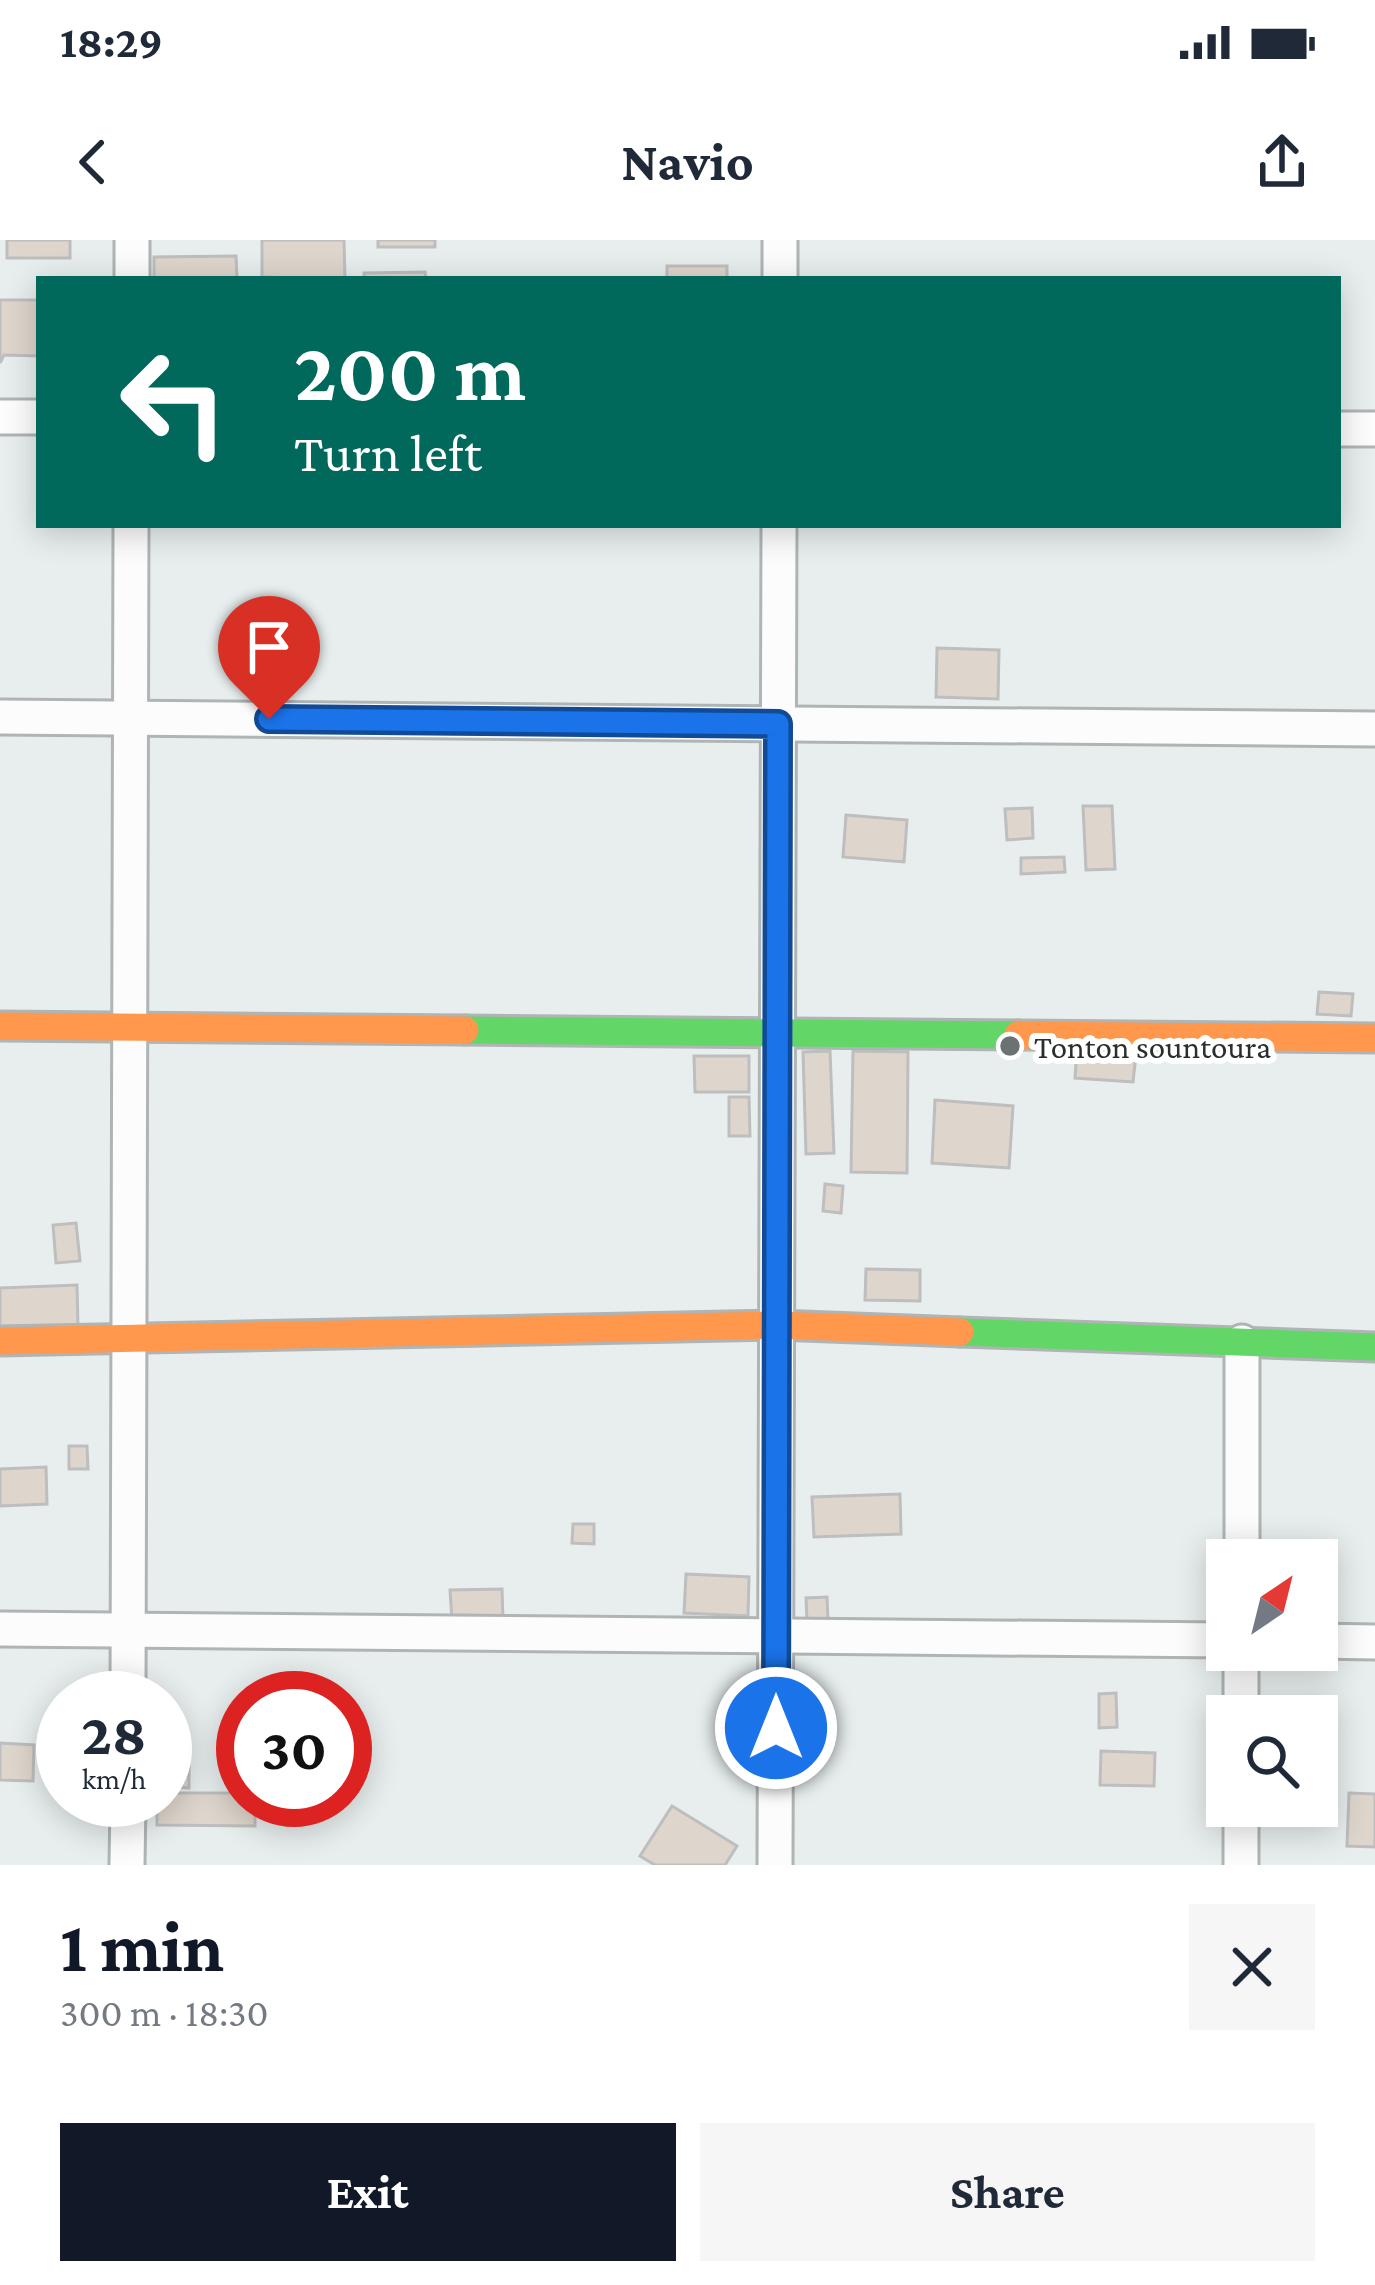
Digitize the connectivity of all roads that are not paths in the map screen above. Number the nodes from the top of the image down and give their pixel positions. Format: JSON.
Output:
{"nodes":[{"id":1,"x":132,"y":240,"type":"edge"},
{"id":2,"x":780,"y":240,"type":"edge"},
{"id":3,"x":132,"y":276,"type":"edge"},
{"id":4,"x":780,"y":276,"type":"edge"},
{"id":5,"x":0,"y":417,"type":"edge"},
{"id":6,"x":36,"y":417,"type":"edge"},
{"id":7,"x":1341,"y":428,"type":"edge"},
{"id":8,"x":1375,"y":429,"type":"edge"},
{"id":9,"x":131,"y":528,"type":"edge"},
{"id":10,"x":779,"y":528,"type":"edge"},
{"id":11,"x":0,"y":717,"type":"edge"},
{"id":12,"x":130,"y":718,"type":"junction"},
{"id":13,"x":778,"y":724,"type":"junction"},
{"id":14,"x":1375,"y":729,"type":"edge"},
{"id":15,"x":0,"y":1026,"type":"edge"},
{"id":16,"x":130,"y":1027,"type":"junction"},
{"id":17,"x":778,"y":1033,"type":"junction"},
{"id":18,"x":1375,"y":1038,"type":"edge"},
{"id":19,"x":777,"y":1325,"type":"junction"},
{"id":20,"x":129,"y":1339,"type":"junction"},
{"id":21,"x":0,"y":1342,"type":"edge"},
{"id":22,"x":1242,"y":1342,"type":"junction"},
{"id":23,"x":1375,"y":1347,"type":"edge"},
{"id":24,"x":1242,"y":1539,"type":"edge"},
{"id":25,"x":0,"y":1630,"type":"edge"},
{"id":26,"x":128,"y":1631,"type":"junction"},
{"id":27,"x":776,"y":1636,"type":"junction"},
{"id":28,"x":1206,"y":1640,"type":"edge"},
{"id":29,"x":1338,"y":1641,"type":"edge"},
{"id":30,"x":1375,"y":1642,"type":"edge"},
{"id":31,"x":128,"y":1671,"type":"edge"},
{"id":32,"x":128,"y":1827,"type":"edge"},
{"id":33,"x":1241,"y":1827,"type":"edge"},
{"id":34,"x":128,"y":1865,"type":"edge"},
{"id":35,"x":775,"y":1865,"type":"edge"},
{"id":36,"x":1241,"y":1865,"type":"edge"}],
"edges":[{"from":1,"to":3,"type":"street"},
{"from":2,"to":4,"type":"street"},
{"from":5,"to":6,"type":"street"},
{"from":7,"to":8,"type":"street"},
{"from":9,"to":12,"type":"street"},
{"from":10,"to":13,"type":"street"},
{"from":11,"to":12,"type":"street"},
{"from":12,"to":13,"type":"street"},
{"from":12,"to":16,"type":"street"},
{"from":13,"to":14,"type":"street"},
{"from":13,"to":17,"type":"street"},
{"from":15,"to":16,"type":"street"},
{"from":16,"to":17,"type":"street"},
{"from":16,"to":20,"type":"street"},
{"from":17,"to":18,"type":"street"},
{"from":17,"to":19,"type":"street"},
{"from":19,"to":20,"type":"street"},
{"from":19,"to":22,"type":"street"},
{"from":19,"to":27,"type":"street"},
{"from":20,"to":21,"type":"street"},
{"from":20,"to":26,"type":"street"},
{"from":22,"to":23,"type":"street"},
{"from":22,"to":24,"type":"street"},
{"from":25,"to":26,"type":"street"},
{"from":26,"to":27,"type":"street"},
{"from":26,"to":31,"type":"street"},
{"from":27,"to":28,"type":"street"},
{"from":27,"to":35,"type":"street"},
{"from":29,"to":30,"type":"street"},
{"from":32,"to":34,"type":"street"},
{"from":33,"to":36,"type":"street"}]}
